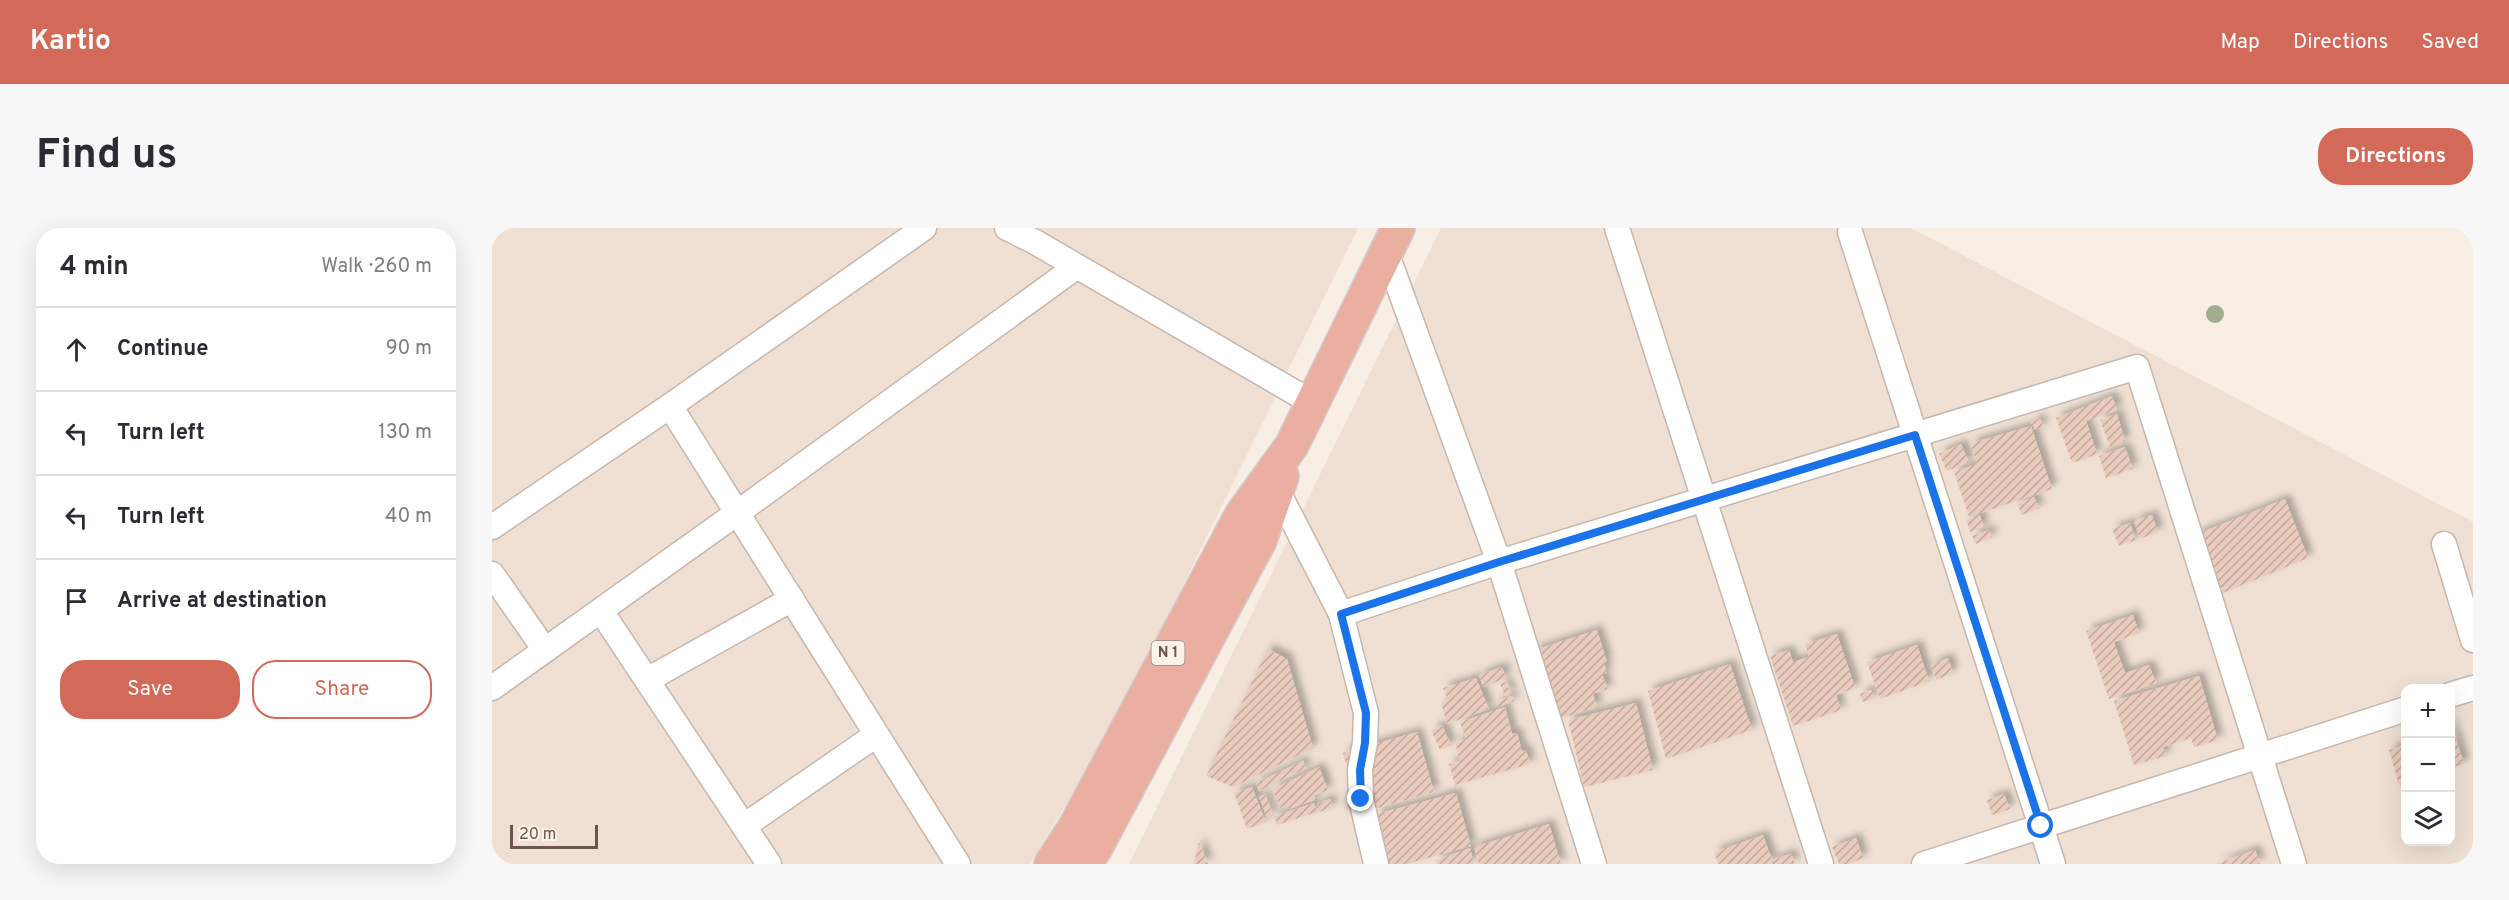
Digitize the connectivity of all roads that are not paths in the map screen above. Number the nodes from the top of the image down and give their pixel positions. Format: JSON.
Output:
{"nodes":[{"id":1,"x":924,"y":228,"type":"edge"},
{"id":2,"x":1007,"y":228,"type":"edge"},
{"id":3,"x":1617,"y":228,"type":"edge"},
{"id":4,"x":1850,"y":232,"type":"dead end"},
{"id":5,"x":1039,"y":235,"type":"edge"},
{"id":6,"x":1392,"y":240,"type":"edge"},
{"id":7,"x":1076,"y":267,"type":"junction"},
{"id":8,"x":1313,"y":403,"type":"junction"},
{"id":9,"x":670,"y":406,"type":"junction"},
{"id":10,"x":1915,"y":435,"type":"junction"},
{"id":11,"x":1274,"y":483,"type":"junction"},
{"id":12,"x":1705,"y":499,"type":"junction"},
{"id":13,"x":737,"y":513,"type":"junction"},
{"id":14,"x":492,"y":527,"type":"edge"},
{"id":15,"x":2444,"y":543,"type":"dead end"},
{"id":16,"x":1499,"y":562,"type":"junction"},
{"id":17,"x":492,"y":574,"type":"edge"},
{"id":18,"x":792,"y":599,"type":"junction"},
{"id":19,"x":600,"y":611,"type":"junction"},
{"id":20,"x":1341,"y":614,"type":"junction"},
{"id":21,"x":2473,"y":640,"type":"edge"},
{"id":22,"x":545,"y":650,"type":"junction"},
{"id":23,"x":647,"y":680,"type":"junction"},
{"id":24,"x":492,"y":688,"type":"edge"},
{"id":25,"x":2473,"y":688,"type":"edge"},
{"id":26,"x":2455,"y":694,"type":"edge"},
{"id":27,"x":2401,"y":712,"type":"edge"},
{"id":28,"x":876,"y":735,"type":"junction"},
{"id":29,"x":2260,"y":756,"type":"junction"},
{"id":30,"x":744,"y":826,"type":"junction"},
{"id":31,"x":2041,"y":826,"type":"junction"},
{"id":32,"x":769,"y":864,"type":"edge"},
{"id":33,"x":958,"y":864,"type":"edge"},
{"id":34,"x":1051,"y":864,"type":"edge"},
{"id":35,"x":1084,"y":864,"type":"edge"},
{"id":36,"x":1376,"y":864,"type":"edge"},
{"id":37,"x":1594,"y":864,"type":"edge"},
{"id":38,"x":1821,"y":864,"type":"edge"},
{"id":39,"x":1924,"y":864,"type":"edge"},
{"id":40,"x":2053,"y":864,"type":"edge"},
{"id":41,"x":2294,"y":864,"type":"edge"}],
"edges":[{"from":1,"to":9,"type":"street"},
{"from":2,"to":5,"type":"street"},
{"from":3,"to":12,"type":"street"},
{"from":4,"to":10,"type":"street"},
{"from":5,"to":7,"type":"street"},
{"from":6,"to":8,"type":"highway","number":"N 1"},
{"from":6,"to":16,"type":"street"},
{"from":7,"to":8,"type":"street"},
{"from":7,"to":13,"type":"street"},
{"from":8,"to":11,"type":"highway","number":"N 1"},
{"from":9,"to":13,"type":"street"},
{"from":9,"to":14,"type":"street"},
{"from":10,"to":12,"type":"street"},
{"from":10,"to":29,"type":"street"},
{"from":10,"to":31,"type":"street"},
{"from":11,"to":20,"type":"street"},
{"from":11,"to":34,"type":"highway","number":"N 1"},
{"from":11,"to":35,"type":"highway","number":"N 1"},
{"from":12,"to":16,"type":"street"},
{"from":12,"to":38,"type":"street"},
{"from":13,"to":18,"type":"street"},
{"from":13,"to":19,"type":"street"},
{"from":15,"to":21,"type":"street"},
{"from":16,"to":20,"type":"street"},
{"from":16,"to":37,"type":"street"},
{"from":17,"to":22,"type":"street"},
{"from":18,"to":23,"type":"street"},
{"from":18,"to":28,"type":"street"},
{"from":19,"to":22,"type":"street"},
{"from":19,"to":23,"type":"street"},
{"from":20,"to":36,"type":"street"},
{"from":22,"to":24,"type":"street"},
{"from":23,"to":30,"type":"street"},
{"from":25,"to":26,"type":"street"},
{"from":27,"to":29,"type":"street"},
{"from":28,"to":30,"type":"street"},
{"from":28,"to":33,"type":"street"},
{"from":29,"to":31,"type":"street"},
{"from":29,"to":41,"type":"street"},
{"from":30,"to":32,"type":"street"},
{"from":31,"to":39,"type":"street"},
{"from":31,"to":40,"type":"street"}]}
